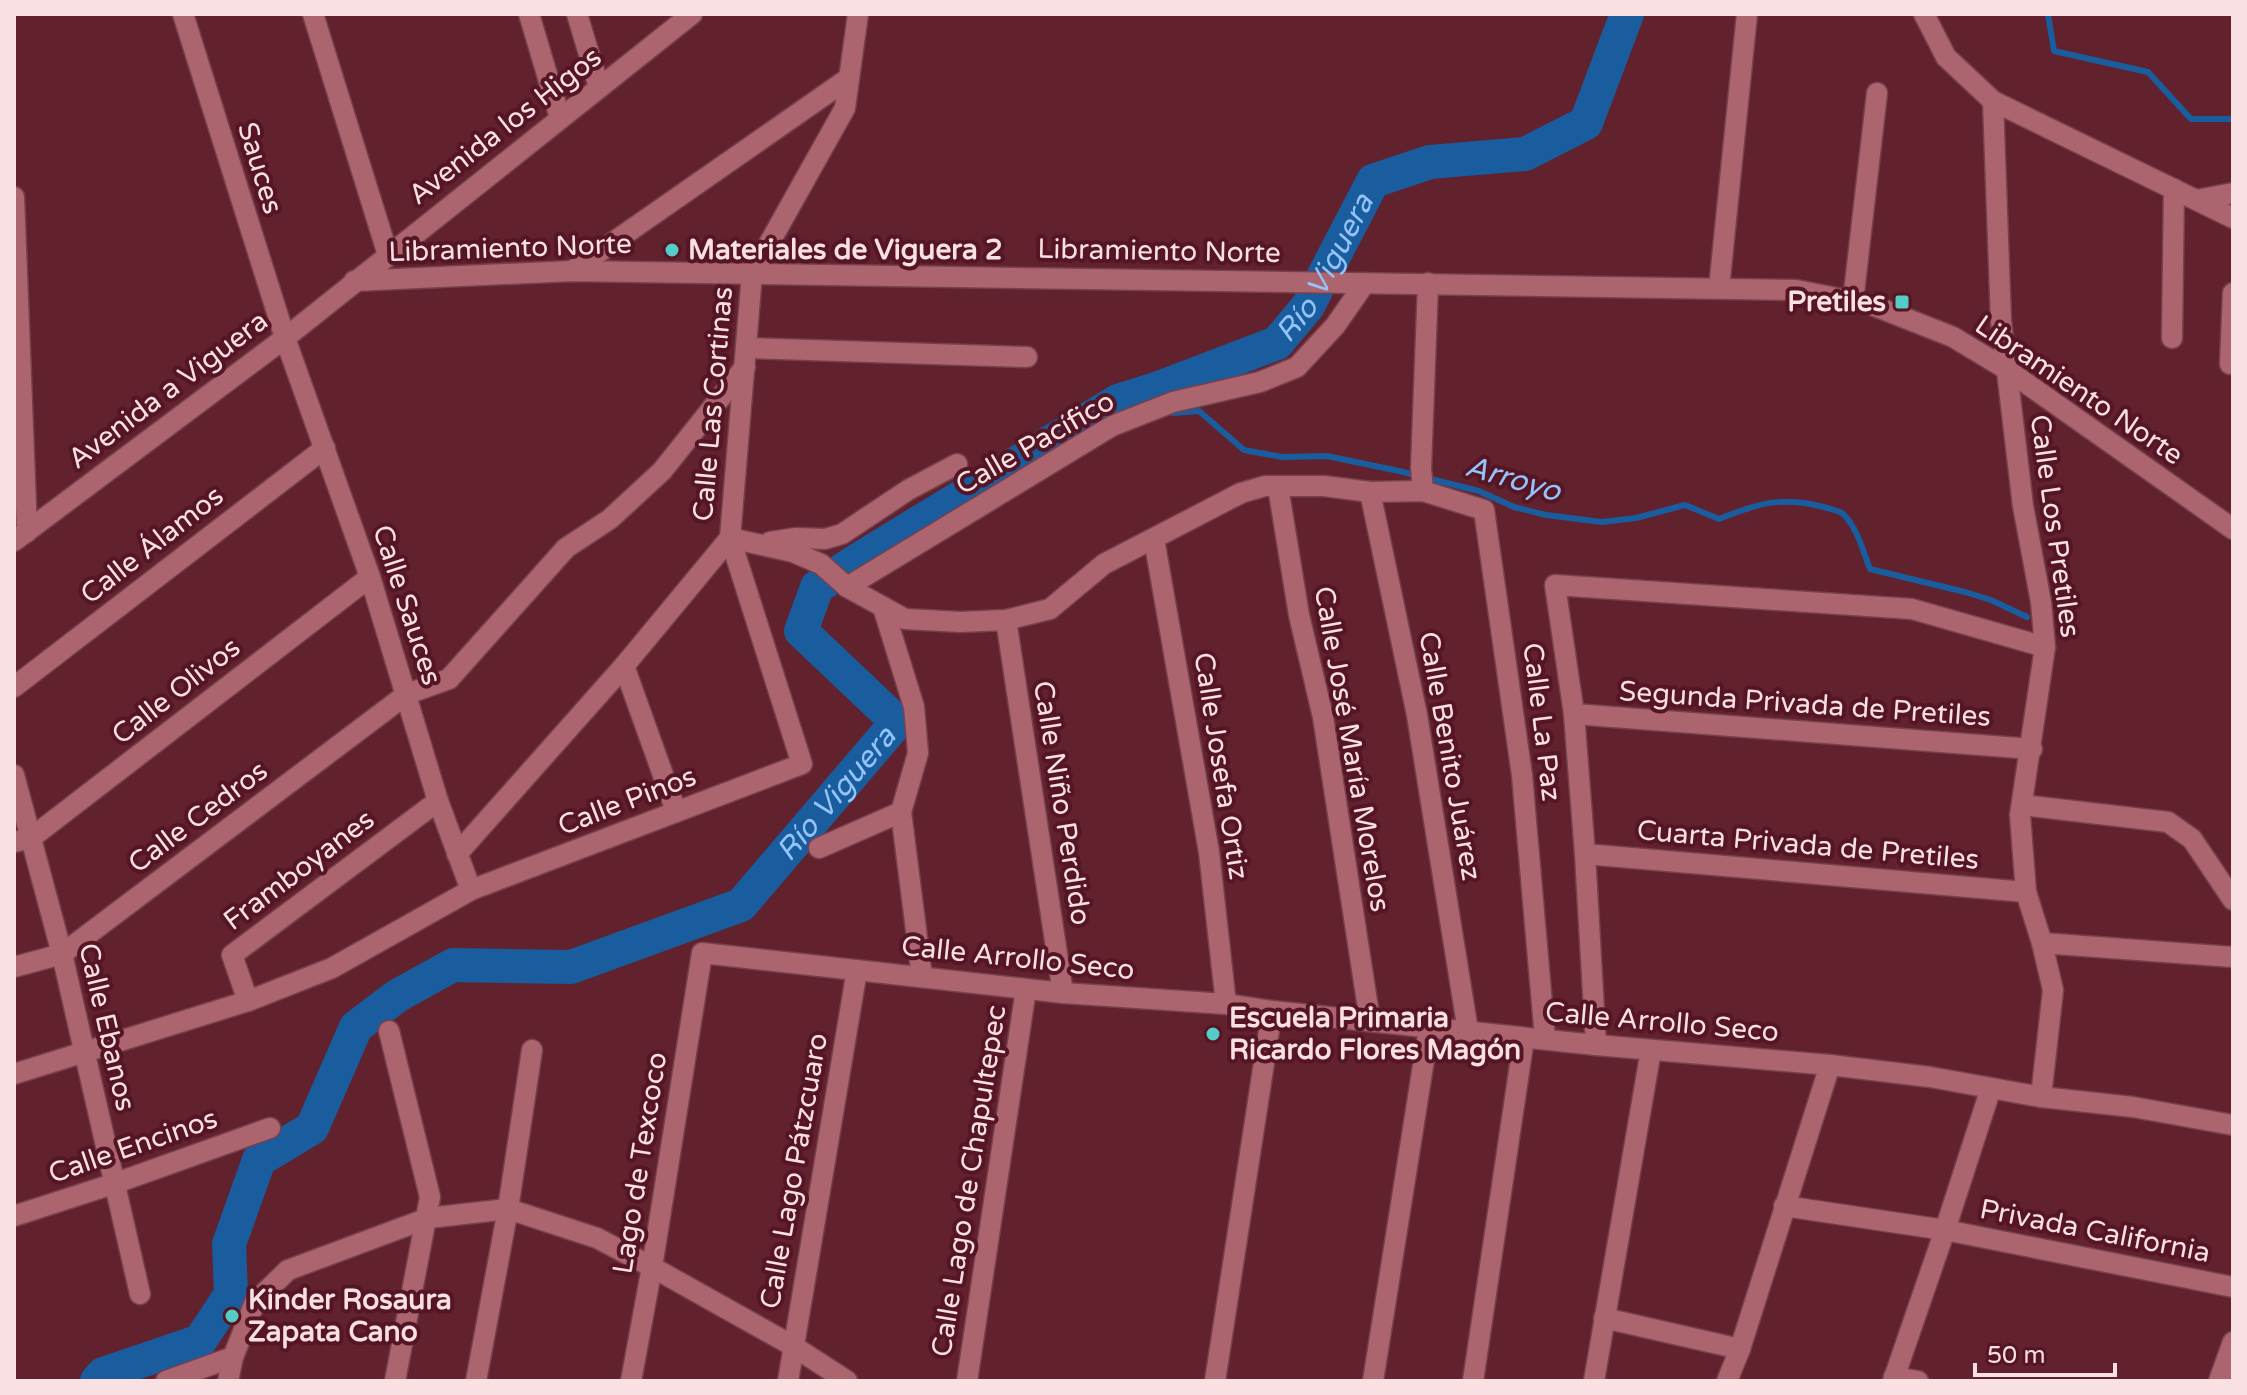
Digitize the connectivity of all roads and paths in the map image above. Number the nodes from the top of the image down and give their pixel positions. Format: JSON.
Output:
{"nodes":[{"id":1,"x":183,"y":14,"type":"edge"},
{"id":2,"x":313,"y":14,"type":"edge"},
{"id":3,"x":529,"y":14,"type":"edge"},
{"id":4,"x":577,"y":14,"type":"edge"},
{"id":5,"x":692,"y":14,"type":"edge"},
{"id":6,"x":858,"y":14,"type":"edge"},
{"id":7,"x":1747,"y":14,"type":"edge"},
{"id":8,"x":1924,"y":14,"type":"edge"},
{"id":9,"x":666,"y":23,"type":"edge"},
{"id":10,"x":849,"y":78,"type":"junction"},
{"id":11,"x":599,"y":87,"type":"junction"},
{"id":12,"x":1877,"y":93,"type":"dead end"},
{"id":13,"x":1993,"y":101,"type":"junction"},
{"id":14,"x":560,"y":118,"type":"junction"},
{"id":15,"x":2174,"y":189,"type":"junction"},
{"id":16,"x":2230,"y":192,"type":"edge"},
{"id":17,"x":14,"y":197,"type":"edge"},
{"id":18,"x":2197,"y":200,"type":"junction"},
{"id":19,"x":2233,"y":218,"type":"edge"},
{"id":20,"x":388,"y":255,"type":"junction"},
{"id":21,"x":572,"y":271,"type":"junction"},
{"id":22,"x":752,"y":274,"type":"junction"},
{"id":23,"x":354,"y":281,"type":"junction"},
{"id":24,"x":1365,"y":283,"type":"junction"},
{"id":25,"x":1428,"y":283,"type":"junction"},
{"id":26,"x":1719,"y":288,"type":"junction"},
{"id":27,"x":2233,"y":293,"type":"edge"},
{"id":28,"x":1853,"y":301,"type":"junction"},
{"id":29,"x":285,"y":338,"type":"junction"},
{"id":30,"x":2172,"y":338,"type":"dead end"},
{"id":31,"x":745,"y":357,"type":"junction"},
{"id":32,"x":1027,"y":357,"type":"dead end"},
{"id":33,"x":2230,"y":364,"type":"dead end"},
{"id":34,"x":2006,"y":369,"type":"junction"},
{"id":35,"x":325,"y":448,"type":"junction"},
{"id":36,"x":957,"y":464,"type":"dead end"},
{"id":37,"x":1422,"y":480,"type":"junction"},
{"id":38,"x":1278,"y":487,"type":"junction"},
{"id":39,"x":1370,"y":492,"type":"junction"},
{"id":40,"x":2233,"y":529,"type":"edge"},
{"id":41,"x":20,"y":537,"type":"edge"},
{"id":42,"x":730,"y":538,"type":"junction"},
{"id":43,"x":1154,"y":539,"type":"junction"},
{"id":44,"x":758,"y":544,"type":"junction"},
{"id":45,"x":370,"y":577,"type":"junction"},
{"id":46,"x":847,"y":587,"type":"junction"},
{"id":47,"x":883,"y":607,"type":"junction"},
{"id":48,"x":1006,"y":620,"type":"junction"},
{"id":49,"x":2045,"y":647,"type":"junction"},
{"id":50,"x":624,"y":666,"type":"junction"},
{"id":51,"x":14,"y":687,"type":"edge"},
{"id":52,"x":407,"y":694,"type":"junction"},
{"id":53,"x":1574,"y":714,"type":"junction"},
{"id":54,"x":2032,"y":749,"type":"junction"},
{"id":55,"x":802,"y":764,"type":"joint"},
{"id":56,"x":14,"y":775,"type":"edge"},
{"id":57,"x":438,"y":801,"type":"junction"},
{"id":58,"x":2022,"y":805,"type":"junction"},
{"id":59,"x":676,"y":811,"type":"junction"},
{"id":60,"x":901,"y":812,"type":"junction"},
{"id":61,"x":22,"y":840,"type":"edge"},
{"id":62,"x":819,"y":848,"type":"dead end"},
{"id":63,"x":457,"y":854,"type":"junction"},
{"id":64,"x":1585,"y":854,"type":"junction"},
{"id":65,"x":471,"y":890,"type":"junction"},
{"id":66,"x":2026,"y":892,"type":"junction"},
{"id":67,"x":2233,"y":900,"type":"edge"},
{"id":68,"x":2042,"y":943,"type":"junction"},
{"id":69,"x":702,"y":953,"type":"joint"},
{"id":70,"x":62,"y":954,"type":"junction"},
{"id":71,"x":2233,"y":957,"type":"edge"},
{"id":72,"x":14,"y":967,"type":"edge"},
{"id":73,"x":857,"y":970,"type":"junction"},
{"id":74,"x":922,"y":977,"type":"junction"},
{"id":75,"x":1026,"y":989,"type":"junction"},
{"id":76,"x":1063,"y":993,"type":"junction"},
{"id":77,"x":248,"y":1001,"type":"junction"},
{"id":78,"x":1226,"y":1004,"type":"junction"},
{"id":79,"x":1272,"y":1011,"type":"junction"},
{"id":80,"x":1370,"y":1021,"type":"junction"},
{"id":81,"x":1429,"y":1028,"type":"junction"},
{"id":82,"x":389,"y":1031,"type":"dead end"},
{"id":83,"x":1468,"y":1031,"type":"junction"},
{"id":84,"x":1524,"y":1038,"type":"junction"},
{"id":85,"x":1545,"y":1038,"type":"junction"},
{"id":86,"x":1596,"y":1045,"type":"junction"},
{"id":87,"x":532,"y":1050,"type":"dead end"},
{"id":88,"x":1651,"y":1050,"type":"junction"},
{"id":89,"x":84,"y":1053,"type":"junction"},
{"id":90,"x":1830,"y":1065,"type":"junction"},
{"id":91,"x":14,"y":1074,"type":"edge"},
{"id":92,"x":1991,"y":1088,"type":"junction"},
{"id":93,"x":2041,"y":1097,"type":"junction"},
{"id":94,"x":2233,"y":1125,"type":"edge"},
{"id":95,"x":270,"y":1128,"type":"dead end"},
{"id":96,"x":116,"y":1183,"type":"junction"},
{"id":97,"x":1784,"y":1206,"type":"junction"},
{"id":98,"x":508,"y":1209,"type":"junction"},
{"id":99,"x":14,"y":1216,"type":"edge"},
{"id":100,"x":428,"y":1218,"type":"junction"},
{"id":101,"x":1945,"y":1230,"type":"junction"},
{"id":102,"x":652,"y":1267,"type":"junction"},
{"id":103,"x":2233,"y":1287,"type":"edge"},
{"id":104,"x":140,"y":1294,"type":"dead end"},
{"id":105,"x":1604,"y":1318,"type":"junction"},
{"id":106,"x":2233,"y":1342,"type":"edge"},
{"id":107,"x":793,"y":1346,"type":"junction"},
{"id":108,"x":1740,"y":1349,"type":"junction"},
{"id":109,"x":233,"y":1357,"type":"junction"},
{"id":110,"x":1894,"y":1379,"type":"edge"},
{"id":111,"x":166,"y":1381,"type":"edge"},
{"id":112,"x":228,"y":1381,"type":"edge"},
{"id":113,"x":395,"y":1381,"type":"edge"},
{"id":114,"x":476,"y":1381,"type":"edge"},
{"id":115,"x":631,"y":1381,"type":"edge"},
{"id":116,"x":788,"y":1381,"type":"edge"},
{"id":117,"x":847,"y":1381,"type":"edge"},
{"id":118,"x":967,"y":1381,"type":"edge"},
{"id":119,"x":1215,"y":1381,"type":"edge"},
{"id":120,"x":1373,"y":1381,"type":"edge"},
{"id":121,"x":1473,"y":1381,"type":"edge"},
{"id":122,"x":1594,"y":1381,"type":"edge"},
{"id":123,"x":1727,"y":1381,"type":"edge"},
{"id":124,"x":1918,"y":1381,"type":"edge"},
{"id":125,"x":2219,"y":1381,"type":"edge"}],
"edges":[{"from":1,"to":29,"type":"street","name":"Sauces"},
{"from":2,"to":20,"type":"street"},
{"from":3,"to":14,"type":"street"},
{"from":4,"to":11,"type":"street"},
{"from":5,"to":9,"type":"street","name":"Avenida los Higos"},
{"from":6,"to":10,"type":"street","name":"Calle Las Cortinas"},
{"from":7,"to":26,"type":"street"},
{"from":8,"to":13,"type":"street"},
{"from":9,"to":11,"type":"street","name":"Avenida los Higos"},
{"from":10,"to":21,"type":"street"},
{"from":10,"to":22,"type":"street","name":"Calle Las Cortinas"},
{"from":11,"to":14,"type":"street","name":"Avenida los Higos"},
{"from":12,"to":28,"type":"street"},
{"from":13,"to":15,"type":"street"},
{"from":13,"to":34,"type":"street","name":"Calle Los Pretiles"},
{"from":14,"to":20,"type":"street","name":"Avenida los Higos"},
{"from":15,"to":18,"type":"street"},
{"from":15,"to":30,"type":"street"},
{"from":16,"to":18,"type":"street"},
{"from":17,"to":41,"type":"street"},
{"from":18,"to":19,"type":"street"},
{"from":20,"to":23,"type":"street","name":"Avenida los Higos"},
{"from":21,"to":22,"type":"street","name":"Libramiento Norte"},
{"from":21,"to":23,"type":"street","name":"Libramiento Norte"},
{"from":22,"to":24,"type":"street","name":"Libramiento Norte"},
{"from":22,"to":31,"type":"street","name":"Calle Las Cortinas"},
{"from":23,"to":29,"type":"street","name":"Avenida a Viguera"},
{"from":24,"to":25,"type":"street","name":"Libramiento Norte"},
{"from":24,"to":46,"type":"street","name":"Calle Pacífico"},
{"from":25,"to":26,"type":"street","name":"Libramiento Norte"},
{"from":25,"to":37,"type":"street"},
{"from":26,"to":28,"type":"street","name":"Libramiento Norte"},
{"from":27,"to":33,"type":"street"},
{"from":28,"to":34,"type":"street","name":"Libramiento Norte"},
{"from":29,"to":35,"type":"street","name":"Calle Sauces"},
{"from":29,"to":41,"type":"street","name":"Avenida a Viguera"},
{"from":31,"to":32,"type":"street"},
{"from":31,"to":42,"type":"street","name":"Calle Las Cortinas"},
{"from":31,"to":52,"type":"street","name":"Calle Cedros"},
{"from":34,"to":40,"type":"street","name":"Libramiento Norte"},
{"from":34,"to":49,"type":"street","name":"Calle Los Pretiles"},
{"from":35,"to":45,"type":"street","name":"Calle Sauces"},
{"from":35,"to":51,"type":"street","name":"Calle Álamos"},
{"from":36,"to":44,"type":"street"},
{"from":37,"to":39,"type":"street"},
{"from":37,"to":85,"type":"street","name":"Calle La Paz"},
{"from":38,"to":39,"type":"street"},
{"from":38,"to":43,"type":"street"},
{"from":38,"to":80,"type":"street","name":"Calle José María Morelos"},
{"from":39,"to":83,"type":"street","name":"Calle Benito Juárez"},
{"from":42,"to":44,"type":"street"},
{"from":42,"to":50,"type":"street"},
{"from":42,"to":55,"type":"street","name":"Calle Las Cortinas"},
{"from":43,"to":48,"type":"street"},
{"from":43,"to":78,"type":"street","name":"Calle Josefa Ortiz"},
{"from":44,"to":46,"type":"street"},
{"from":45,"to":52,"type":"street","name":"Calle Sauces"},
{"from":45,"to":61,"type":"street","name":"Calle Olivos"},
{"from":46,"to":47,"type":"street"},
{"from":47,"to":48,"type":"street"},
{"from":47,"to":60,"type":"street"},
{"from":48,"to":76,"type":"street","name":"Calle Niño Perdido"},
{"from":49,"to":53,"type":"street"},
{"from":49,"to":54,"type":"street","name":"Calle Los Pretiles"},
{"from":50,"to":59,"type":"street"},
{"from":50,"to":63,"type":"street"},
{"from":52,"to":57,"type":"street","name":"Calle Sauces"},
{"from":52,"to":70,"type":"street","name":"Calle Cedros"},
{"from":53,"to":54,"type":"street","name":"Segunda Privada de Pretiles"},
{"from":53,"to":64,"type":"street"},
{"from":54,"to":58,"type":"street","name":"Calle Los Pretiles"},
{"from":55,"to":59,"type":"street","name":"Calle Pinos"},
{"from":56,"to":61,"type":"street","name":"Calle Ebanos"},
{"from":57,"to":63,"type":"street","name":"Calle Sauces"},
{"from":57,"to":77,"type":"street","name":"Framboyanes"},
{"from":58,"to":66,"type":"street","name":"Calle Los Pretiles"},
{"from":58,"to":67,"type":"street"},
{"from":59,"to":65,"type":"street","name":"Calle Pinos"},
{"from":60,"to":62,"type":"street"},
{"from":60,"to":74,"type":"street"},
{"from":61,"to":70,"type":"street","name":"Calle Ebanos"},
{"from":63,"to":65,"type":"street","name":"Calle Sauces"},
{"from":64,"to":66,"type":"street","name":"Cuarta Privada de Pretiles"},
{"from":64,"to":86,"type":"street"},
{"from":65,"to":77,"type":"street","name":"Calle Pinos"},
{"from":66,"to":68,"type":"street","name":"Calle Los Pretiles"},
{"from":68,"to":71,"type":"street"},
{"from":68,"to":93,"type":"street","name":"Calle Los Pretiles"},
{"from":69,"to":73,"type":"street","name":"Calle Arrollo Seco"},
{"from":69,"to":102,"type":"street","name":"Lago de Texcoco"},
{"from":70,"to":72,"type":"street","name":"Calle Cedros"},
{"from":70,"to":89,"type":"street","name":"Calle Ebanos"},
{"from":73,"to":74,"type":"street","name":"Calle Arrollo Seco"},
{"from":73,"to":107,"type":"street","name":"Calle Lago Pátzcuaro"},
{"from":74,"to":75,"type":"street","name":"Calle Arrollo Seco"},
{"from":75,"to":76,"type":"street","name":"Calle Arrollo Seco"},
{"from":75,"to":118,"type":"street","name":"Calle Lago de Chapultepec"},
{"from":76,"to":78,"type":"street","name":"Calle Arrollo Seco"},
{"from":77,"to":89,"type":"street","name":"Calle Pinos"},
{"from":78,"to":79,"type":"street","name":"Calle Arrollo Seco"},
{"from":79,"to":80,"type":"street","name":"Calle Arrollo Seco"},
{"from":79,"to":119,"type":"street"},
{"from":80,"to":81,"type":"street","name":"Calle Arrollo Seco"},
{"from":81,"to":83,"type":"street","name":"Calle Arrollo Seco"},
{"from":81,"to":120,"type":"street"},
{"from":82,"to":100,"type":"street"},
{"from":83,"to":84,"type":"street","name":"Calle Arrollo Seco"},
{"from":84,"to":85,"type":"street","name":"Calle Arrollo Seco"},
{"from":84,"to":121,"type":"street"},
{"from":85,"to":86,"type":"street","name":"Calle Arrollo Seco"},
{"from":86,"to":88,"type":"street","name":"Calle Arrollo Seco"},
{"from":87,"to":98,"type":"street"},
{"from":88,"to":90,"type":"street","name":"Calle Arrollo Seco"},
{"from":88,"to":105,"type":"street"},
{"from":89,"to":91,"type":"street","name":"Calle Pinos"},
{"from":89,"to":96,"type":"street","name":"Calle Ebanos"},
{"from":90,"to":92,"type":"street","name":"Calle Arrollo Seco"},
{"from":90,"to":97,"type":"street"},
{"from":92,"to":93,"type":"street","name":"Calle Arrollo Seco"},
{"from":92,"to":101,"type":"street"},
{"from":93,"to":94,"type":"street","name":"Calle Arrollo Seco"},
{"from":95,"to":96,"type":"street","name":"Calle Encinos"},
{"from":96,"to":99,"type":"street","name":"Calle Encinos"},
{"from":96,"to":104,"type":"street","name":"Calle Ebanos"},
{"from":97,"to":101,"type":"street","name":"Privada California"},
{"from":97,"to":108,"type":"street"},
{"from":98,"to":100,"type":"street"},
{"from":98,"to":102,"type":"street"},
{"from":98,"to":114,"type":"street"},
{"from":100,"to":109,"type":"street"},
{"from":100,"to":113,"type":"street"},
{"from":101,"to":103,"type":"street","name":"Privada California"},
{"from":101,"to":110,"type":"street"},
{"from":102,"to":107,"type":"street"},
{"from":102,"to":115,"type":"street","name":"Lago de Texcoco"},
{"from":105,"to":108,"type":"street"},
{"from":105,"to":122,"type":"street"},
{"from":106,"to":125,"type":"street"},
{"from":107,"to":116,"type":"street","name":"Calle Lago Pátzcuaro"},
{"from":107,"to":117,"type":"street"},
{"from":108,"to":123,"type":"street"},
{"from":109,"to":111,"type":"street"},
{"from":109,"to":112,"type":"street"},
{"from":110,"to":124,"type":"street"}]}
